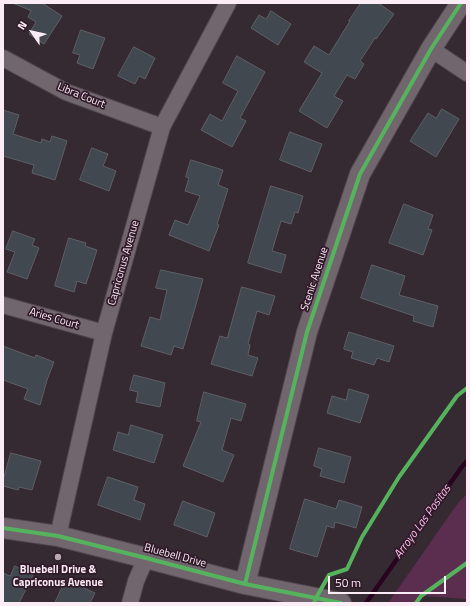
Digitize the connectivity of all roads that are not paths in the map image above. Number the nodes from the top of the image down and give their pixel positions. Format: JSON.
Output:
{"nodes":[{"id":1,"x":228,"y":3,"type":"edge"},
{"id":2,"x":461,"y":3,"type":"edge"},
{"id":3,"x":431,"y":49,"type":"junction"},
{"id":4,"x":3,"y":58,"type":"edge"},
{"id":5,"x":467,"y":73,"type":"edge"},
{"id":6,"x":162,"y":127,"type":"junction"},
{"id":7,"x":3,"y":305,"type":"edge"},
{"id":8,"x":104,"y":333,"type":"junction"},
{"id":9,"x":3,"y":528,"type":"edge"},
{"id":10,"x":58,"y":536,"type":"junction"},
{"id":11,"x":146,"y":558,"type":"junction"},
{"id":12,"x":245,"y":584,"type":"junction"},
{"id":13,"x":130,"y":603,"type":"edge"},
{"id":14,"x":339,"y":603,"type":"edge"}],
"edges":[{"from":1,"to":6,"type":"street","name":"Capriconus Avenue"},
{"from":2,"to":3,"type":"street","name":"Scenic Avenue"},
{"from":3,"to":5,"type":"street"},
{"from":3,"to":12,"type":"street","name":"Scenic Avenue"},
{"from":4,"to":6,"type":"street","name":"Libra Court"},
{"from":6,"to":8,"type":"street","name":"Capriconus Avenue"},
{"from":7,"to":8,"type":"street","name":"Aries Court"},
{"from":8,"to":10,"type":"street","name":"Capriconus Avenue"},
{"from":9,"to":10,"type":"street","name":"Bluebell Drive"},
{"from":10,"to":11,"type":"street","name":"Bluebell Drive"},
{"from":11,"to":12,"type":"street","name":"Bluebell Drive"},
{"from":11,"to":13,"type":"street"},
{"from":12,"to":14,"type":"street","name":"Bluebell Drive"}]}
